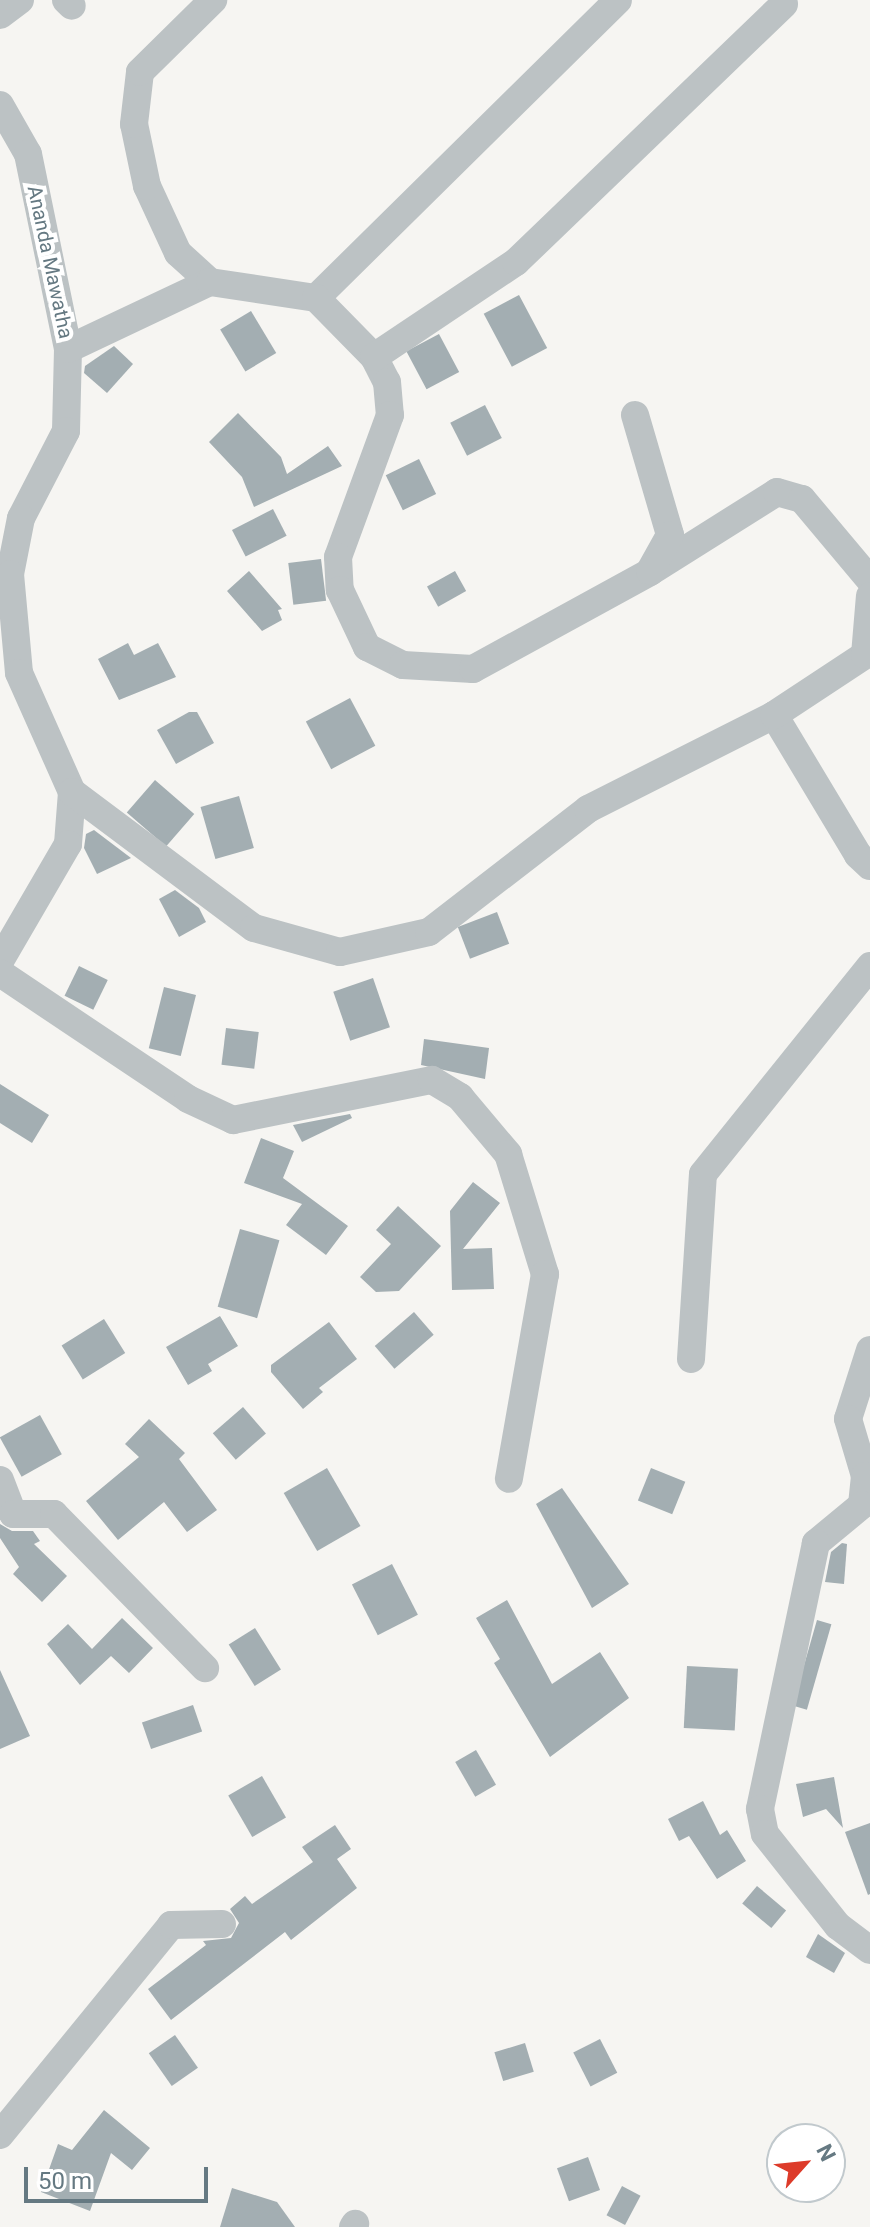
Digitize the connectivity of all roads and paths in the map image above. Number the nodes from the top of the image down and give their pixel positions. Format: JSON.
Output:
{"nodes":[{"id":1,"x":20,"y":0,"type":"edge"},
{"id":2,"x":213,"y":0,"type":"edge"},
{"id":3,"x":618,"y":0,"type":"edge"},
{"id":4,"x":784,"y":4,"type":"dead end"},
{"id":5,"x":0,"y":15,"type":"edge"},
{"id":6,"x":0,"y":105,"type":"edge"},
{"id":7,"x":210,"y":282,"type":"junction"},
{"id":8,"x":316,"y":298,"type":"junction"},
{"id":9,"x":68,"y":349,"type":"junction"},
{"id":10,"x":374,"y":357,"type":"junction"},
{"id":11,"x":635,"y":415,"type":"dead end"},
{"id":12,"x":650,"y":572,"type":"junction"},
{"id":13,"x":870,"y":580,"type":"edge"},
{"id":14,"x":870,"y":596,"type":"edge"},
{"id":15,"x":774,"y":715,"type":"junction"},
{"id":16,"x":72,"y":792,"type":"junction"},
{"id":17,"x":870,"y":866,"type":"edge"},
{"id":18,"x":0,"y":961,"type":"edge"},
{"id":19,"x":870,"y":966,"type":"edge"},
{"id":20,"x":0,"y":973,"type":"edge"},
{"id":21,"x":870,"y":1350,"type":"edge"},
{"id":22,"x":691,"y":1359,"type":"dead end"},
{"id":23,"x":509,"y":1479,"type":"dead end"},
{"id":24,"x":0,"y":1480,"type":"edge"},
{"id":25,"x":205,"y":1668,"type":"dead end"},
{"id":26,"x":222,"y":1924,"type":"dead end"},
{"id":27,"x":870,"y":1950,"type":"edge"},
{"id":28,"x":0,"y":2135,"type":"edge"}],
"edges":[{"from":1,"to":5,"type":"street"},
{"from":2,"to":7,"type":"street"},
{"from":3,"to":8,"type":"street"},
{"from":4,"to":10,"type":"street"},
{"from":6,"to":9,"type":"street","name":"Ananda Mawatha"},
{"from":7,"to":8,"type":"street"},
{"from":7,"to":9,"type":"street"},
{"from":8,"to":10,"type":"street"},
{"from":9,"to":16,"type":"street","name":"Ananda Mawatha"},
{"from":10,"to":12,"type":"street"},
{"from":11,"to":12,"type":"street"},
{"from":12,"to":13,"type":"street"},
{"from":14,"to":15,"type":"street"},
{"from":15,"to":16,"type":"street"},
{"from":15,"to":17,"type":"street"},
{"from":16,"to":18,"type":"street","name":"Ananda Mawatha"},
{"from":19,"to":22,"type":"street"},
{"from":20,"to":23,"type":"street"},
{"from":21,"to":27,"type":"street"},
{"from":24,"to":25,"type":"street"},
{"from":26,"to":28,"type":"street"}]}
